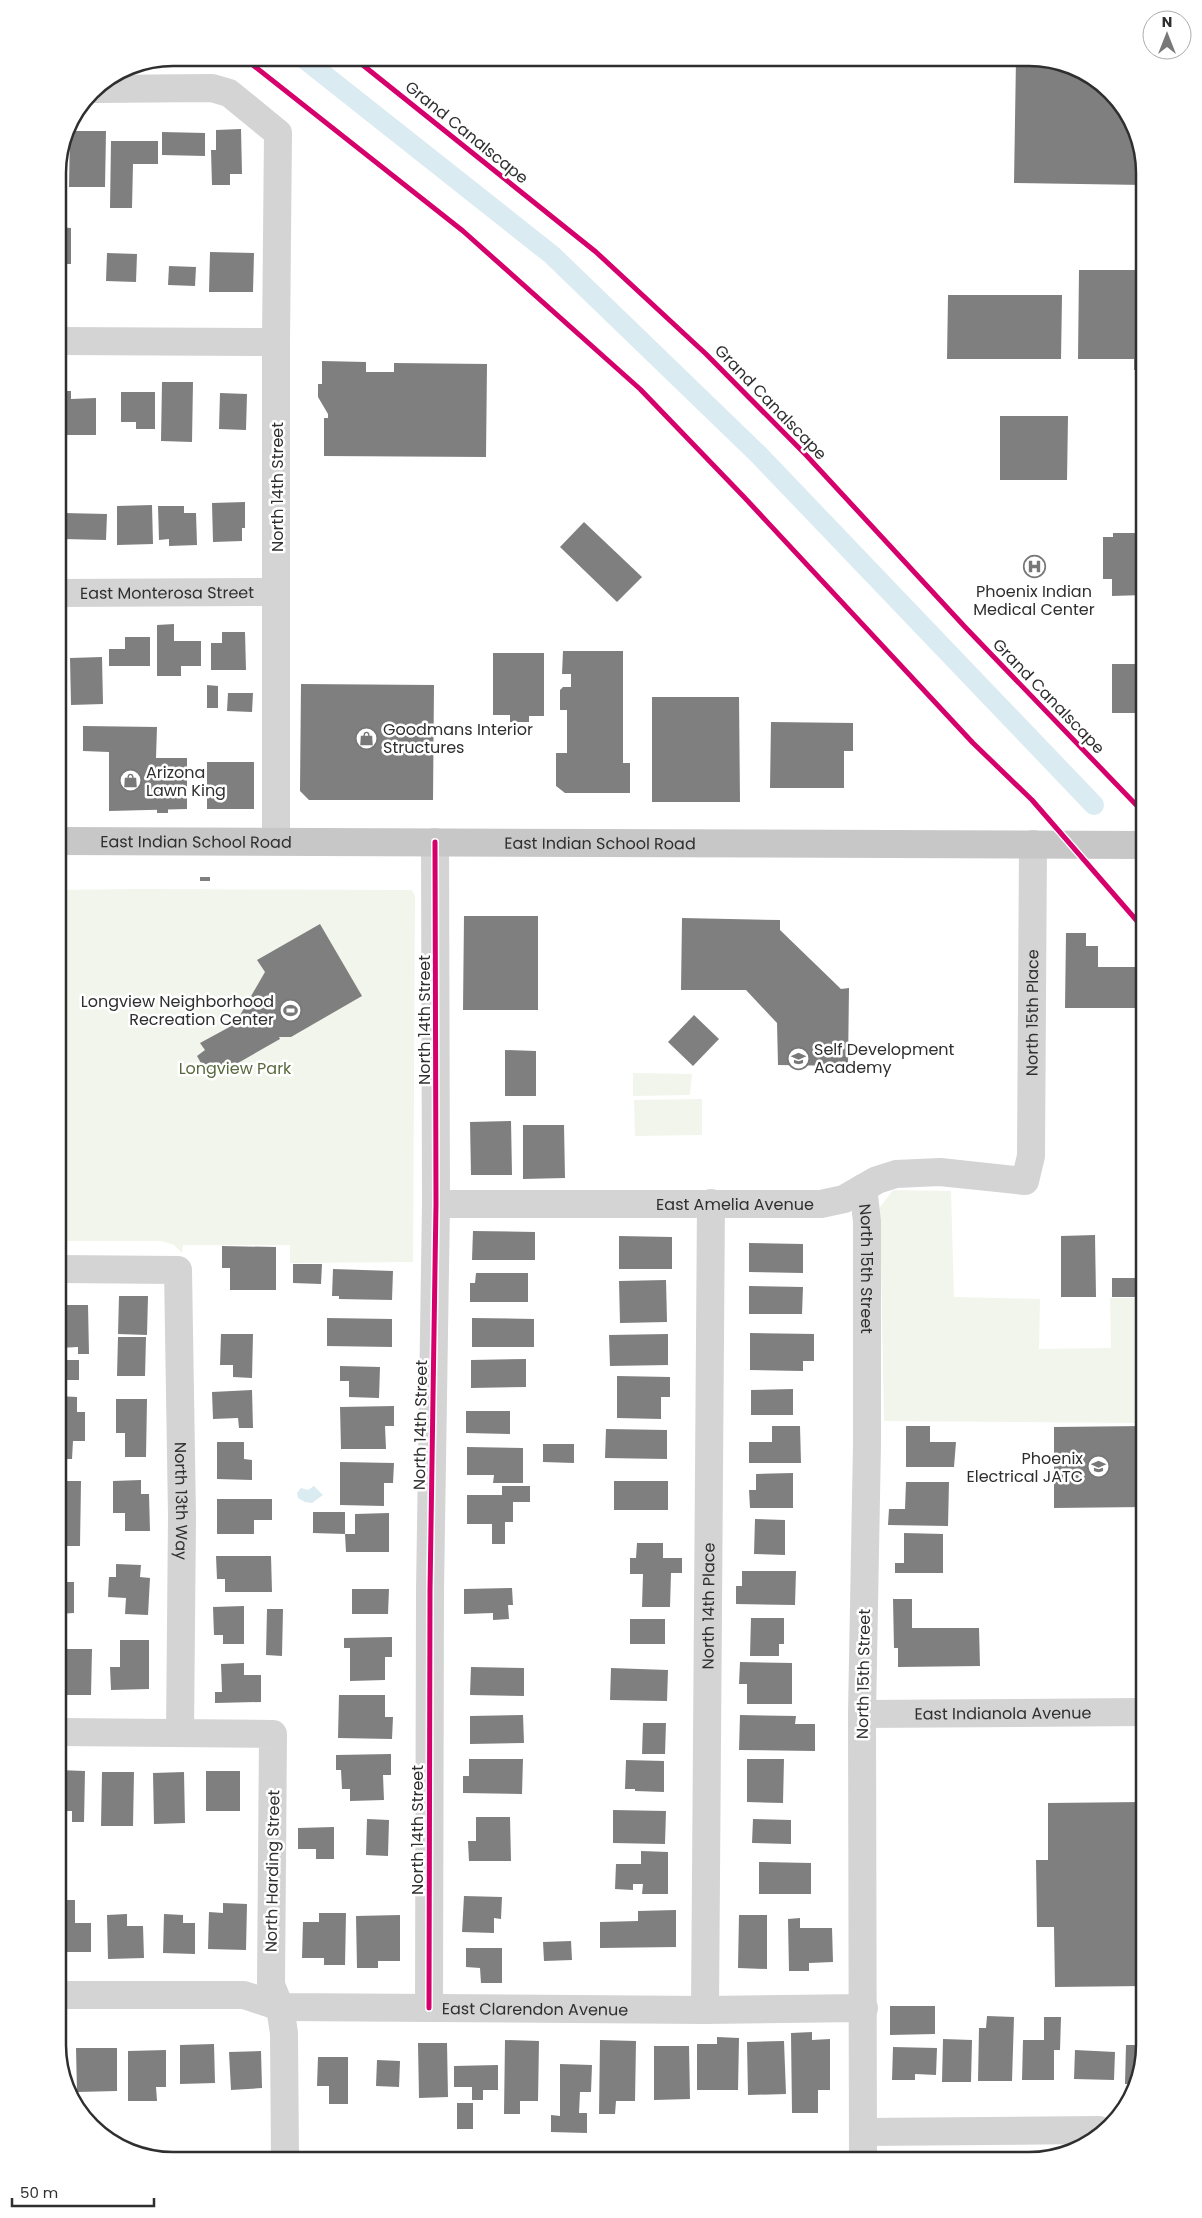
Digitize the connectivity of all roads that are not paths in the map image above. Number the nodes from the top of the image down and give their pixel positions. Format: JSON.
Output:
{"nodes":[{"id":1,"x":107,"y":89,"type":"edge"},
{"id":2,"x":66,"y":342,"type":"edge"},
{"id":3,"x":276,"y":342,"type":"junction"},
{"id":4,"x":276,"y":592,"type":"junction"},
{"id":5,"x":66,"y":593,"type":"edge"},
{"id":6,"x":66,"y":841,"type":"edge"},
{"id":7,"x":276,"y":841,"type":"junction"},
{"id":8,"x":435,"y":842,"type":"junction"},
{"id":9,"x":1033,"y":844,"type":"junction"},
{"id":10,"x":1136,"y":845,"type":"edge"},
{"id":11,"x":1026,"y":1180,"type":"joint"},
{"id":12,"x":863,"y":1188,"type":"junction"},
{"id":13,"x":711,"y":1203,"type":"junction"},
{"id":14,"x":436,"y":1204,"type":"junction"},
{"id":15,"x":66,"y":1269,"type":"edge"},
{"id":16,"x":1136,"y":1712,"type":"edge"},
{"id":17,"x":862,"y":1714,"type":"junction"},
{"id":18,"x":66,"y":1732,"type":"edge"},
{"id":19,"x":180,"y":1733,"type":"junction"},
{"id":20,"x":66,"y":1995,"type":"edge"},
{"id":21,"x":280,"y":2007,"type":"junction"},
{"id":22,"x":429,"y":2008,"type":"junction"},
{"id":23,"x":864,"y":2008,"type":"junction"},
{"id":24,"x":705,"y":2010,"type":"junction"},
{"id":25,"x":1093,"y":2130,"type":"edge"},
{"id":26,"x":863,"y":2132,"type":"junction"},
{"id":27,"x":285,"y":2152,"type":"edge"},
{"id":28,"x":863,"y":2152,"type":"edge"}],
"edges":[{"from":1,"to":3,"type":"street","name":"North 14th Street"},
{"from":2,"to":3,"type":"street"},
{"from":3,"to":4,"type":"street","name":"North 14th Street"},
{"from":4,"to":5,"type":"street","name":"East Monterosa Street"},
{"from":4,"to":7,"type":"street","name":"North 14th Street"},
{"from":6,"to":7,"type":"main road","name":"East Indian School Road"},
{"from":7,"to":8,"type":"main road","name":"East Indian School Road"},
{"from":8,"to":9,"type":"main road","name":"East Indian School Road"},
{"from":8,"to":14,"type":"street","name":"North 14th Street"},
{"from":9,"to":10,"type":"main road","name":"East Indian School Road"},
{"from":9,"to":11,"type":"street","name":"North 15th Place"},
{"from":11,"to":12,"type":"street","name":"East Amelia Avenue"},
{"from":12,"to":13,"type":"street","name":"East Amelia Avenue"},
{"from":12,"to":17,"type":"street","name":"North 15th Street"},
{"from":13,"to":14,"type":"street","name":"East Amelia Avenue"},
{"from":13,"to":24,"type":"street","name":"North 14th Place"},
{"from":14,"to":22,"type":"street","name":"North 14th Street"},
{"from":15,"to":19,"type":"street","name":"North 13th Way"},
{"from":16,"to":17,"type":"street","name":"East Indianola Avenue"},
{"from":17,"to":23,"type":"street","name":"North 15th Street"},
{"from":18,"to":19,"type":"street"},
{"from":19,"to":21,"type":"street","name":"North Harding Street"},
{"from":20,"to":21,"type":"street","name":"East Clarendon Avenue"},
{"from":21,"to":22,"type":"street","name":"East Clarendon Avenue"},
{"from":21,"to":27,"type":"street"},
{"from":22,"to":24,"type":"street","name":"East Clarendon Avenue"},
{"from":23,"to":24,"type":"street","name":"East Clarendon Avenue"},
{"from":23,"to":26,"type":"street","name":"North 15th Street"},
{"from":25,"to":26,"type":"street"},
{"from":26,"to":28,"type":"street","name":"North 15th Street"}]}
